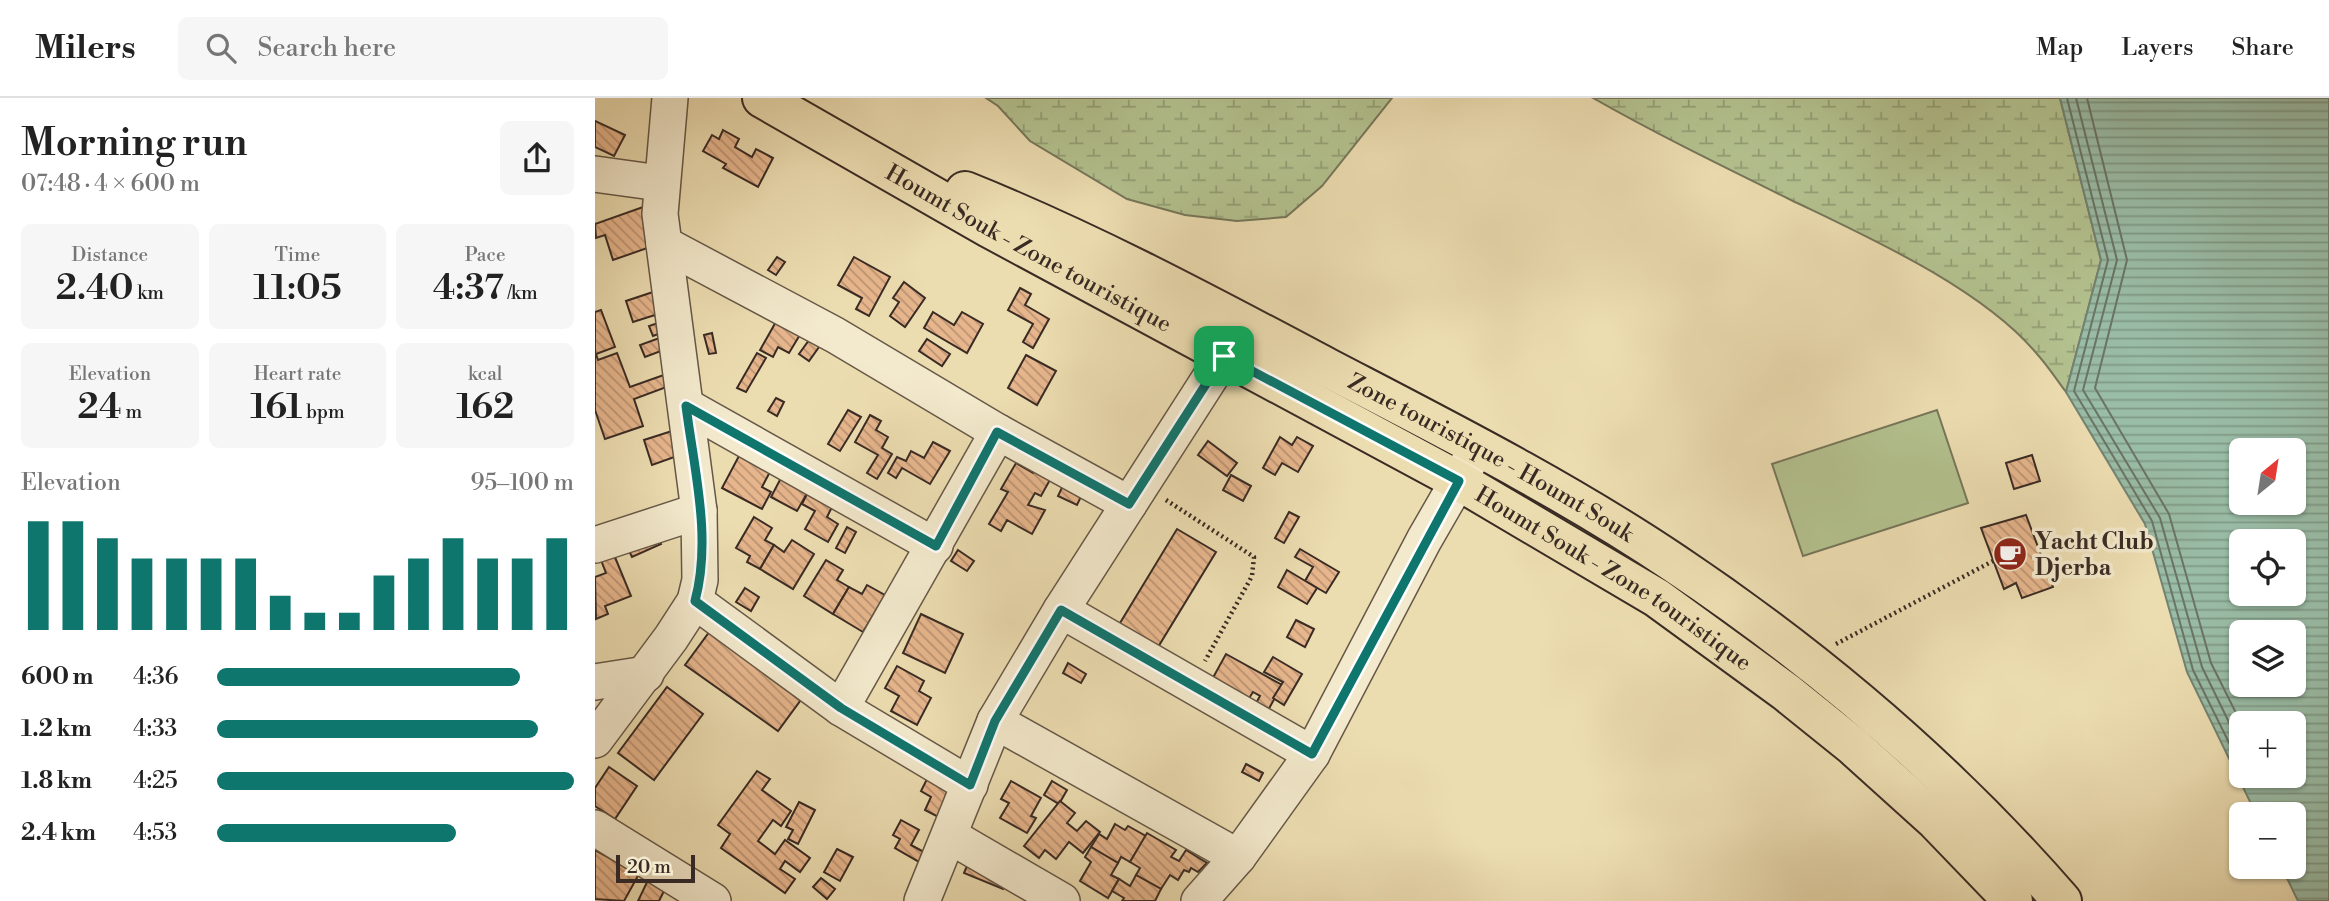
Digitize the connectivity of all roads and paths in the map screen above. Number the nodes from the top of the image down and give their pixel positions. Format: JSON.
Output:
{"nodes":[{"id":1,"x":670,"y":98,"type":"edge"},
{"id":2,"x":762,"y":98,"type":"edge"},
{"id":3,"x":836,"y":139,"type":"junction"},
{"id":4,"x":595,"y":173,"type":"edge"},
{"id":5,"x":660,"y":183,"type":"junction"},
{"id":6,"x":664,"y":244,"type":"junction"},
{"id":7,"x":1224,"y":356,"type":"junction"},
{"id":8,"x":686,"y":406,"type":"junction"},
{"id":9,"x":997,"y":432,"type":"junction"},
{"id":10,"x":1478,"y":446,"type":"junction"},
{"id":11,"x":1459,"y":481,"type":"junction"},
{"id":12,"x":1135,"y":495,"type":"junction"},
{"id":13,"x":699,"y":511,"type":"junction"},
{"id":14,"x":595,"y":545,"type":"edge"},
{"id":15,"x":936,"y":546,"type":"junction"},
{"id":16,"x":1993,"y":561,"type":"dead end"},
{"id":17,"x":695,"y":601,"type":"junction"},
{"id":18,"x":1061,"y":610,"type":"junction"},
{"id":19,"x":1806,"y":659,"type":"junction"},
{"id":20,"x":646,"y":674,"type":"junction"},
{"id":21,"x":595,"y":682,"type":"edge"},
{"id":22,"x":1191,"y":687,"type":"junction"},
{"id":23,"x":841,"y":708,"type":"junction"},
{"id":24,"x":995,"y":721,"type":"junction"},
{"id":25,"x":595,"y":740,"type":"edge"},
{"id":26,"x":1312,"y":754,"type":"junction"},
{"id":27,"x":970,"y":785,"type":"junction"},
{"id":28,"x":595,"y":828,"type":"edge"},
{"id":29,"x":950,"y":836,"type":"junction"},
{"id":30,"x":1238,"y":857,"type":"junction"},
{"id":31,"x":713,"y":901,"type":"edge"},
{"id":32,"x":922,"y":901,"type":"edge"},
{"id":33,"x":1062,"y":901,"type":"edge"},
{"id":34,"x":1199,"y":901,"type":"edge"},
{"id":35,"x":2013,"y":901,"type":"edge"},
{"id":36,"x":2062,"y":901,"type":"edge"}],
"edges":[{"from":1,"to":5,"type":"street"},
{"from":2,"to":3,"type":"main road"},
{"from":3,"to":7,"type":"main road","name":"Houmt Souk - Zone touristique"},
{"from":3,"to":10,"type":"main road","name":"Zone touristique - Houmt Souk"},
{"from":4,"to":5,"type":"street"},
{"from":5,"to":6,"type":"street"},
{"from":6,"to":8,"type":"street"},
{"from":6,"to":9,"type":"street"},
{"from":7,"to":11,"type":"main road","name":"Houmt Souk - Zone touristique"},
{"from":7,"to":12,"type":"street"},
{"from":8,"to":13,"type":"street"},
{"from":8,"to":15,"type":"street"},
{"from":9,"to":12,"type":"street"},
{"from":9,"to":15,"type":"street"},
{"from":10,"to":11,"type":"street"},
{"from":10,"to":19,"type":"main road","name":"Zone touristique - Houmt Souk"},
{"from":11,"to":26,"type":"street"},
{"from":11,"to":35,"type":"main road","name":"Houmt Souk - Zone touristique"},
{"from":12,"to":18,"type":"street"},
{"from":12,"to":22,"type":"path"},
{"from":13,"to":14,"type":"street"},
{"from":13,"to":17,"type":"street"},
{"from":15,"to":23,"type":"street"},
{"from":16,"to":19,"type":"path"},
{"from":17,"to":20,"type":"street"},
{"from":17,"to":23,"type":"street"},
{"from":18,"to":22,"type":"street"},
{"from":18,"to":24,"type":"street"},
{"from":19,"to":36,"type":"main road","name":"Zone touristique - Houmt Souk"},
{"from":20,"to":21,"type":"street"},
{"from":20,"to":25,"type":"street"},
{"from":22,"to":26,"type":"street"},
{"from":23,"to":27,"type":"street"},
{"from":24,"to":27,"type":"street"},
{"from":24,"to":30,"type":"street"},
{"from":26,"to":30,"type":"street"},
{"from":27,"to":29,"type":"street"},
{"from":28,"to":31,"type":"street"},
{"from":29,"to":32,"type":"street"},
{"from":29,"to":33,"type":"street"},
{"from":30,"to":34,"type":"street"}]}
